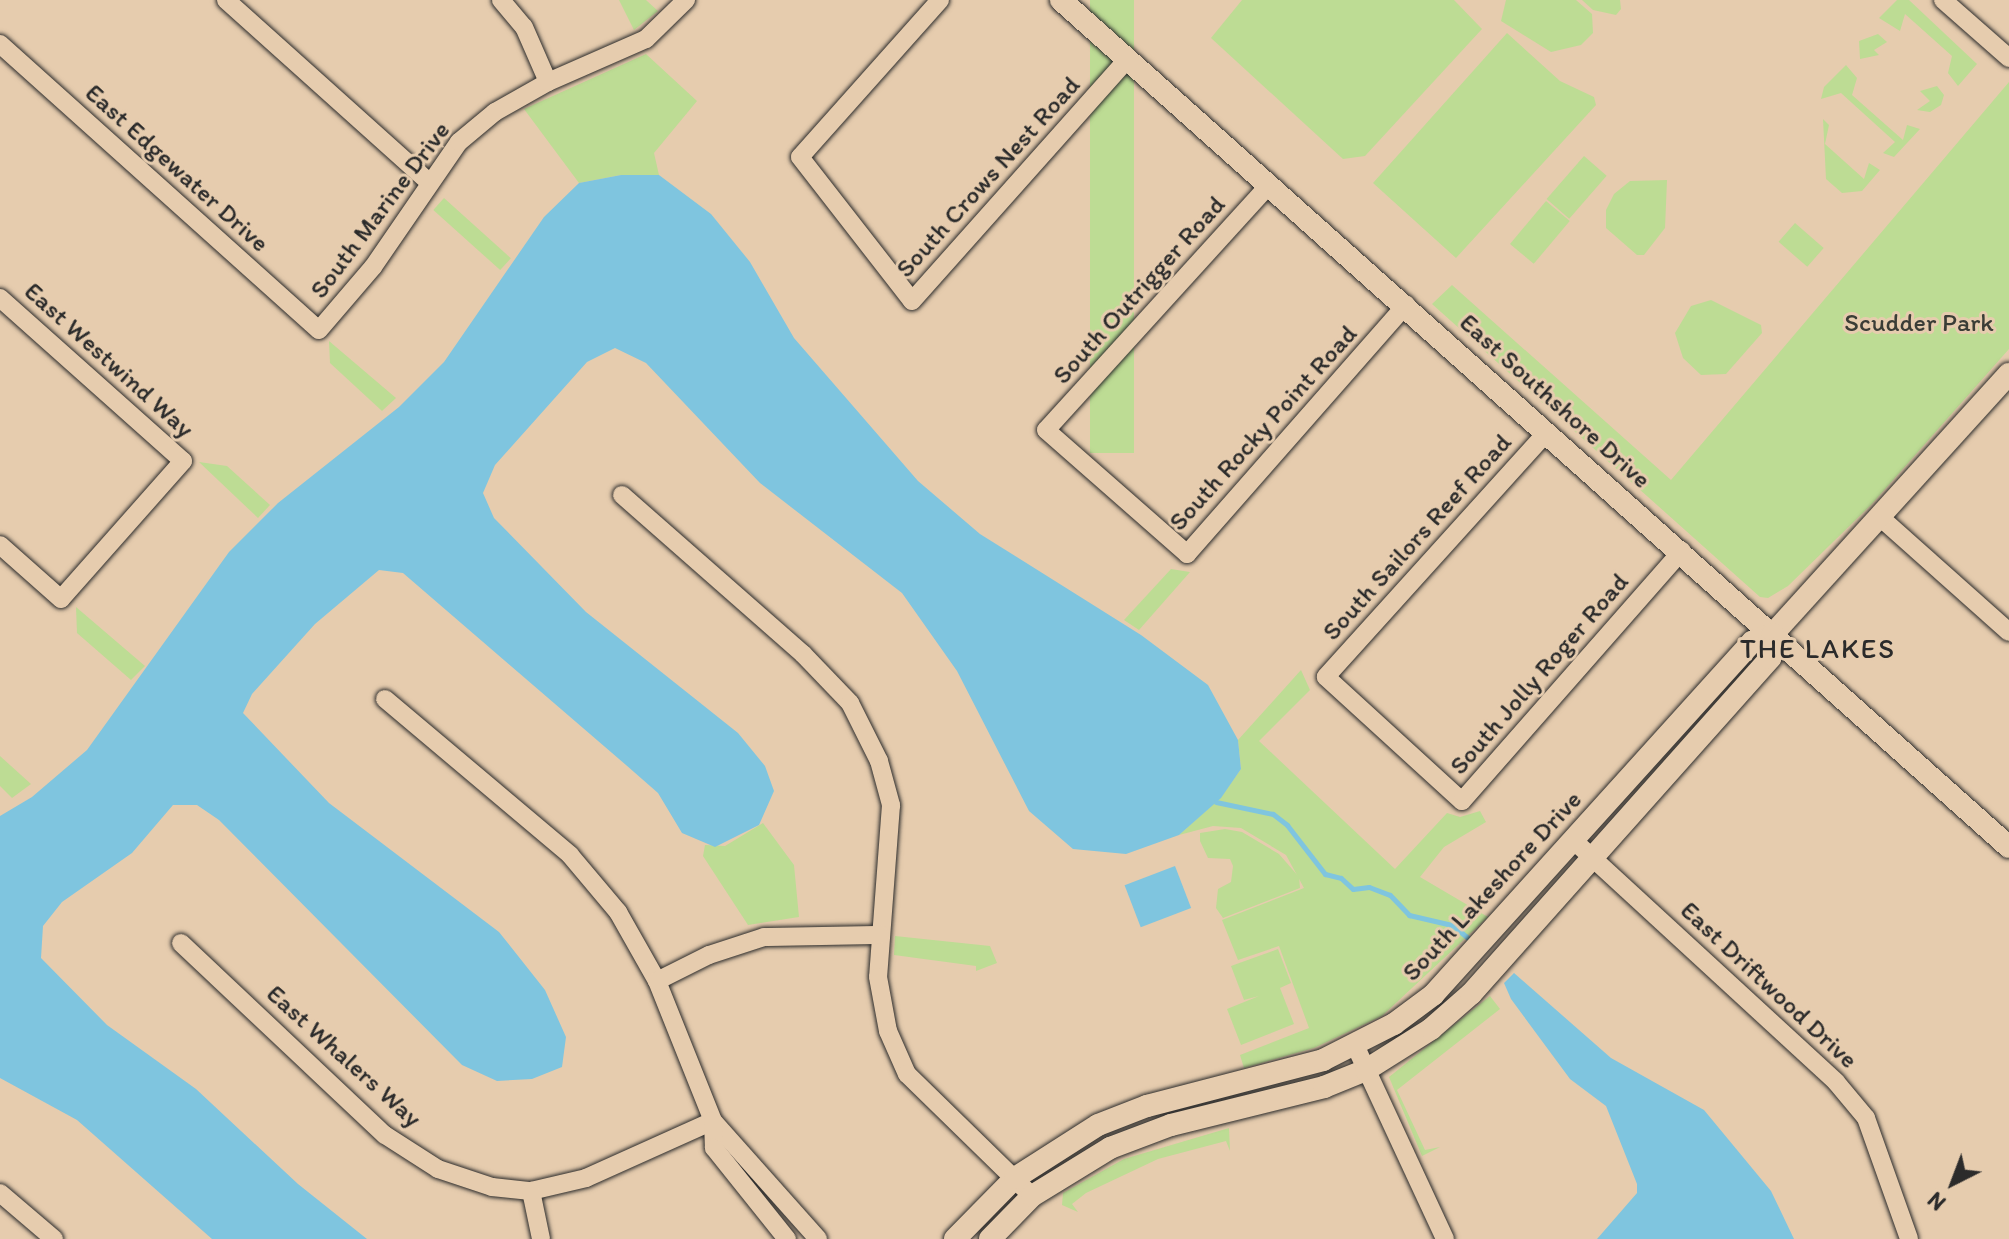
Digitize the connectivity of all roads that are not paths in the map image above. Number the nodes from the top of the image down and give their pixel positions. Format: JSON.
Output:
{"nodes":[{"id":1,"x":226,"y":0,"type":"edge"},
{"id":2,"x":501,"y":0,"type":"edge"},
{"id":3,"x":686,"y":0,"type":"edge"},
{"id":4,"x":940,"y":0,"type":"edge"},
{"id":5,"x":1061,"y":0,"type":"edge"},
{"id":6,"x":1943,"y":0,"type":"edge"},
{"id":7,"x":0,"y":44,"type":"edge"},
{"id":8,"x":2008,"y":55,"type":"edge"},
{"id":9,"x":1127,"y":60,"type":"junction"},
{"id":10,"x":548,"y":82,"type":"junction"},
{"id":11,"x":430,"y":183,"type":"junction"},
{"id":12,"x":1269,"y":185,"type":"junction"},
{"id":13,"x":0,"y":298,"type":"edge"},
{"id":14,"x":1406,"y":305,"type":"junction"},
{"id":15,"x":319,"y":330,"type":"joint"},
{"id":16,"x":2009,"y":374,"type":"edge"},
{"id":17,"x":1046,"y":430,"type":"joint"},
{"id":18,"x":1547,"y":432,"type":"junction"},
{"id":19,"x":622,"y":495,"type":"dead end"},
{"id":20,"x":1881,"y":518,"type":"junction"},
{"id":21,"x":0,"y":545,"type":"edge"},
{"id":22,"x":1682,"y":551,"type":"junction"},
{"id":23,"x":2009,"y":632,"type":"edge"},
{"id":24,"x":1773,"y":634,"type":"junction"},
{"id":25,"x":1326,"y":677,"type":"joint"},
{"id":26,"x":385,"y":699,"type":"dead end"},
{"id":27,"x":1573,"y":840,"type":"junction"},
{"id":28,"x":2009,"y":847,"type":"edge"},
{"id":29,"x":1593,"y":858,"type":"junction"},
{"id":30,"x":880,"y":935,"type":"junction"},
{"id":31,"x":181,"y":943,"type":"dead end"},
{"id":32,"x":657,"y":981,"type":"junction"},
{"id":33,"x":1355,"y":1045,"type":"junction"},
{"id":34,"x":1366,"y":1070,"type":"junction"},
{"id":35,"x":1235,"y":1084,"type":"junction"},
{"id":36,"x":1240,"y":1110,"type":"junction"},
{"id":37,"x":713,"y":1121,"type":"junction"},
{"id":38,"x":1015,"y":1178,"type":"junction"},
{"id":39,"x":531,"y":1191,"type":"junction"},
{"id":40,"x":0,"y":1193,"type":"edge"},
{"id":41,"x":1032,"y":1196,"type":"junction"},
{"id":42,"x":54,"y":1239,"type":"edge"},
{"id":43,"x":541,"y":1239,"type":"edge"},
{"id":44,"x":787,"y":1239,"type":"edge"},
{"id":45,"x":818,"y":1239,"type":"edge"},
{"id":46,"x":955,"y":1239,"type":"edge"},
{"id":47,"x":990,"y":1239,"type":"edge"},
{"id":48,"x":1445,"y":1239,"type":"edge"},
{"id":49,"x":1909,"y":1239,"type":"edge"}],
"edges":[{"from":1,"to":11,"type":"street"},
{"from":2,"to":10,"type":"street"},
{"from":3,"to":10,"type":"street","name":"South Marine Drive"},
{"from":4,"to":9,"type":"street","name":"South Crows Nest Road"},
{"from":5,"to":9,"type":"street","name":"East Southshore Drive"},
{"from":6,"to":8,"type":"street"},
{"from":7,"to":15,"type":"street","name":"East Edgewater Drive"},
{"from":9,"to":12,"type":"street","name":"East Southshore Drive"},
{"from":10,"to":11,"type":"street","name":"South Marine Drive"},
{"from":11,"to":15,"type":"street","name":"South Marine Drive"},
{"from":12,"to":14,"type":"street","name":"East Southshore Drive"},
{"from":12,"to":17,"type":"street","name":"South Outrigger Road"},
{"from":13,"to":21,"type":"street","name":"East Westwind Way"},
{"from":14,"to":17,"type":"street","name":"South Rocky Point Road"},
{"from":14,"to":18,"type":"street","name":"East Southshore Drive"},
{"from":16,"to":20,"type":"street","name":"South Lakeshore Drive"},
{"from":18,"to":22,"type":"street","name":"East Southshore Drive"},
{"from":18,"to":25,"type":"street","name":"South Sailors Reef Road"},
{"from":19,"to":30,"type":"street"},
{"from":20,"to":23,"type":"street"},
{"from":20,"to":24,"type":"street","name":"South Lakeshore Drive"},
{"from":22,"to":24,"type":"street","name":"East Southshore Drive"},
{"from":22,"to":25,"type":"street","name":"South Jolly Roger Road"},
{"from":24,"to":27,"type":"street","name":"South Lakeshore Drive"},
{"from":24,"to":28,"type":"street","name":"East Southshore Drive"},
{"from":24,"to":29,"type":"street","name":"South Lakeshore Drive"},
{"from":26,"to":32,"type":"street"},
{"from":27,"to":29,"type":"street","name":"East Driftwood Drive"},
{"from":27,"to":33,"type":"street","name":"South Lakeshore Drive"},
{"from":29,"to":34,"type":"street","name":"South Lakeshore Drive"},
{"from":29,"to":49,"type":"street","name":"East Driftwood Drive"},
{"from":30,"to":32,"type":"street"},
{"from":30,"to":38,"type":"street"},
{"from":31,"to":39,"type":"street","name":"East Whalers Way"},
{"from":32,"to":37,"type":"street"},
{"from":33,"to":34,"type":"street"},
{"from":33,"to":35,"type":"street","name":"South Lakeshore Drive"},
{"from":34,"to":36,"type":"street","name":"South Lakeshore Drive"},
{"from":34,"to":48,"type":"street"},
{"from":35,"to":36,"type":"street"},
{"from":35,"to":38,"type":"street","name":"South Lakeshore Drive"},
{"from":36,"to":41,"type":"street","name":"South Lakeshore Drive"},
{"from":37,"to":39,"type":"street","name":"East Whalers Way"},
{"from":37,"to":44,"type":"street"},
{"from":37,"to":45,"type":"street"},
{"from":38,"to":41,"type":"street"},
{"from":38,"to":46,"type":"street","name":"South Lakeshore Drive"},
{"from":39,"to":43,"type":"street"},
{"from":40,"to":42,"type":"street"},
{"from":41,"to":47,"type":"street","name":"South Lakeshore Drive"}]}
